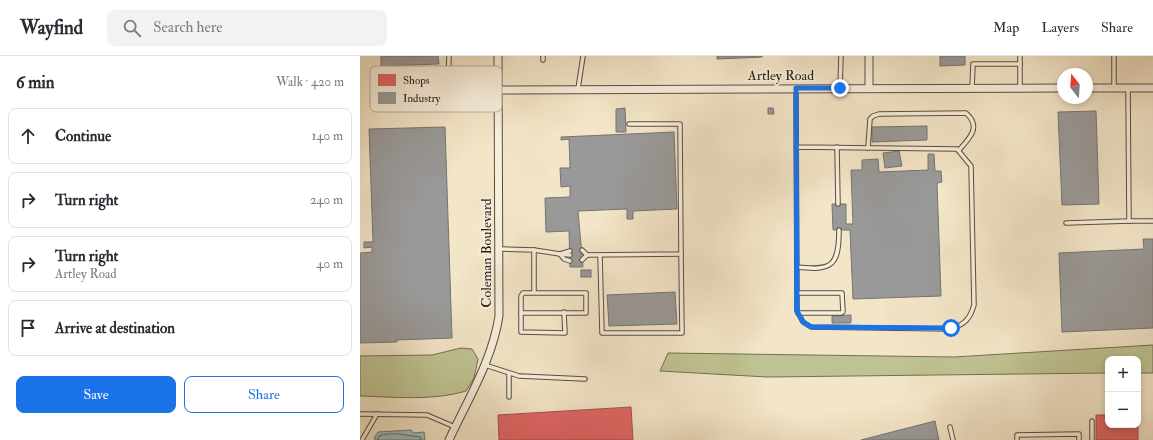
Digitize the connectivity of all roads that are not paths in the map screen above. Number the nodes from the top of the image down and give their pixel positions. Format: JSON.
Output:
{"nodes":[{"id":1,"x":449,"y":56,"type":"edge"},
{"id":2,"x":583,"y":56,"type":"edge"},
{"id":3,"x":841,"y":56,"type":"edge"},
{"id":4,"x":869,"y":56,"type":"edge"},
{"id":5,"x":1020,"y":56,"type":"edge"},
{"id":6,"x":1114,"y":56,"type":"edge"},
{"id":7,"x":1020,"y":64,"type":"junction"},
{"id":8,"x":449,"y":66,"type":"edge"},
{"id":9,"x":869,"y":87,"type":"junction"},
{"id":10,"x":796,"y":88,"type":"junction"},
{"id":11,"x":840,"y":88,"type":"junction"},
{"id":12,"x":972,"y":88,"type":"junction"},
{"id":13,"x":1020,"y":88,"type":"junction"},
{"id":14,"x":1057,"y":88,"type":"edge"},
{"id":15,"x":1093,"y":88,"type":"edge"},
{"id":16,"x":1114,"y":88,"type":"junction"},
{"id":17,"x":1128,"y":88,"type":"junction"},
{"id":18,"x":1153,"y":88,"type":"edge"},
{"id":19,"x":578,"y":89,"type":"junction"},
{"id":20,"x":502,"y":90,"type":"edge"},
{"id":21,"x":498,"y":112,"type":"edge"},
{"id":22,"x":629,"y":124,"type":"dead end"},
{"id":23,"x":796,"y":147,"type":"junction"},
{"id":24,"x":837,"y":147,"type":"junction"},
{"id":25,"x":868,"y":148,"type":"junction"},
{"id":26,"x":959,"y":150,"type":"junction"},
{"id":27,"x":838,"y":204,"type":"dead end"},
{"id":28,"x":1129,"y":221,"type":"junction"},
{"id":29,"x":1153,"y":221,"type":"edge"},
{"id":30,"x":1066,"y":223,"type":"dead end"},
{"id":31,"x":839,"y":230,"type":"dead end"},
{"id":32,"x":500,"y":249,"type":"junction"},
{"id":33,"x":534,"y":250,"type":"junction"},
{"id":34,"x":582,"y":250,"type":"dead end"},
{"id":35,"x":570,"y":253,"type":"dead end"},
{"id":36,"x":560,"y":254,"type":"junction"},
{"id":37,"x":681,"y":254,"type":"junction"},
{"id":38,"x":584,"y":255,"type":"junction"},
{"id":39,"x":600,"y":255,"type":"junction"},
{"id":40,"x":570,"y":260,"type":"dead end"},
{"id":41,"x":582,"y":260,"type":"dead end"},
{"id":42,"x":797,"y":267,"type":"junction"},
{"id":43,"x":534,"y":293,"type":"junction"},
{"id":44,"x":797,"y":293,"type":"junction"},
{"id":45,"x":564,"y":312,"type":"junction"},
{"id":46,"x":521,"y":313,"type":"junction"},
{"id":47,"x":798,"y":313,"type":"junction"},
{"id":48,"x":485,"y":365,"type":"junction"},
{"id":49,"x":509,"y":374,"type":"junction"},
{"id":50,"x":586,"y":378,"type":"dead end"},
{"id":51,"x":509,"y":397,"type":"dead end"},
{"id":52,"x":360,"y":414,"type":"edge"},
{"id":53,"x":377,"y":414,"type":"junction"},
{"id":54,"x":1092,"y":421,"type":"dead end"},
{"id":55,"x":455,"y":427,"type":"junction"},
{"id":56,"x":950,"y":427,"type":"dead end"},
{"id":57,"x":451,"y":439,"type":"edge"},
{"id":58,"x":362,"y":440,"type":"edge"},
{"id":59,"x":953,"y":440,"type":"edge"},
{"id":60,"x":1017,"y":440,"type":"edge"},
{"id":61,"x":1079,"y":440,"type":"edge"},
{"id":62,"x":1092,"y":440,"type":"edge"}],
"edges":[{"from":1,"to":8,"type":"lane"},
{"from":2,"to":19,"type":"lane"},
{"from":3,"to":11,"type":"lane"},
{"from":4,"to":9,"type":"street"},
{"from":5,"to":7,"type":"lane"},
{"from":6,"to":16,"type":"lane"},
{"from":7,"to":12,"type":"lane"},
{"from":7,"to":13,"type":"lane"},
{"from":9,"to":11,"type":"street","name":"Artley Road"},
{"from":9,"to":12,"type":"street","name":"Artley Road"},
{"from":10,"to":11,"type":"street","name":"Artley Road"},
{"from":10,"to":19,"type":"street","name":"Artley Road"},
{"from":10,"to":23,"type":"lane"},
{"from":12,"to":13,"type":"street","name":"Artley Road"},
{"from":13,"to":14,"type":"street","name":"Artley Road"},
{"from":15,"to":16,"type":"street"},
{"from":16,"to":17,"type":"street"},
{"from":17,"to":18,"type":"street"},
{"from":17,"to":28,"type":"lane"},
{"from":19,"to":20,"type":"street","name":"Artley Road"},
{"from":21,"to":32,"type":"street","name":"Coleman Boulevard"},
{"from":22,"to":37,"type":"lane"},
{"from":23,"to":24,"type":"lane"},
{"from":23,"to":42,"type":"lane"},
{"from":24,"to":25,"type":"lane"},
{"from":24,"to":27,"type":"lane"},
{"from":25,"to":26,"type":"lane"},
{"from":25,"to":26,"type":"lane"},
{"from":26,"to":47,"type":"lane"},
{"from":28,"to":29,"type":"lane"},
{"from":28,"to":30,"type":"lane"},
{"from":31,"to":42,"type":"lane"},
{"from":32,"to":33,"type":"lane"},
{"from":32,"to":48,"type":"street","name":"Coleman Boulevard"},
{"from":33,"to":36,"type":"lane"},
{"from":33,"to":43,"type":"lane"},
{"from":34,"to":38,"type":"lane"},
{"from":35,"to":36,"type":"lane"},
{"from":36,"to":40,"type":"lane"},
{"from":37,"to":39,"type":"lane"},
{"from":37,"to":39,"type":"lane"},
{"from":38,"to":39,"type":"lane"},
{"from":38,"to":41,"type":"lane"},
{"from":42,"to":44,"type":"lane"},
{"from":43,"to":45,"type":"lane"},
{"from":43,"to":46,"type":"lane"},
{"from":44,"to":47,"type":"lane"},
{"from":44,"to":47,"type":"lane"},
{"from":45,"to":46,"type":"lane"},
{"from":45,"to":46,"type":"lane"},
{"from":48,"to":49,"type":"lane"},
{"from":48,"to":55,"type":"street","name":"Coleman Boulevard"},
{"from":49,"to":50,"type":"lane"},
{"from":49,"to":51,"type":"lane"},
{"from":52,"to":53,"type":"lane"},
{"from":53,"to":55,"type":"lane"},
{"from":53,"to":58,"type":"lane"},
{"from":54,"to":62,"type":"lane"},
{"from":55,"to":57,"type":"street","name":"Coleman Boulevard"},
{"from":56,"to":59,"type":"lane"},
{"from":60,"to":61,"type":"lane"}]}
